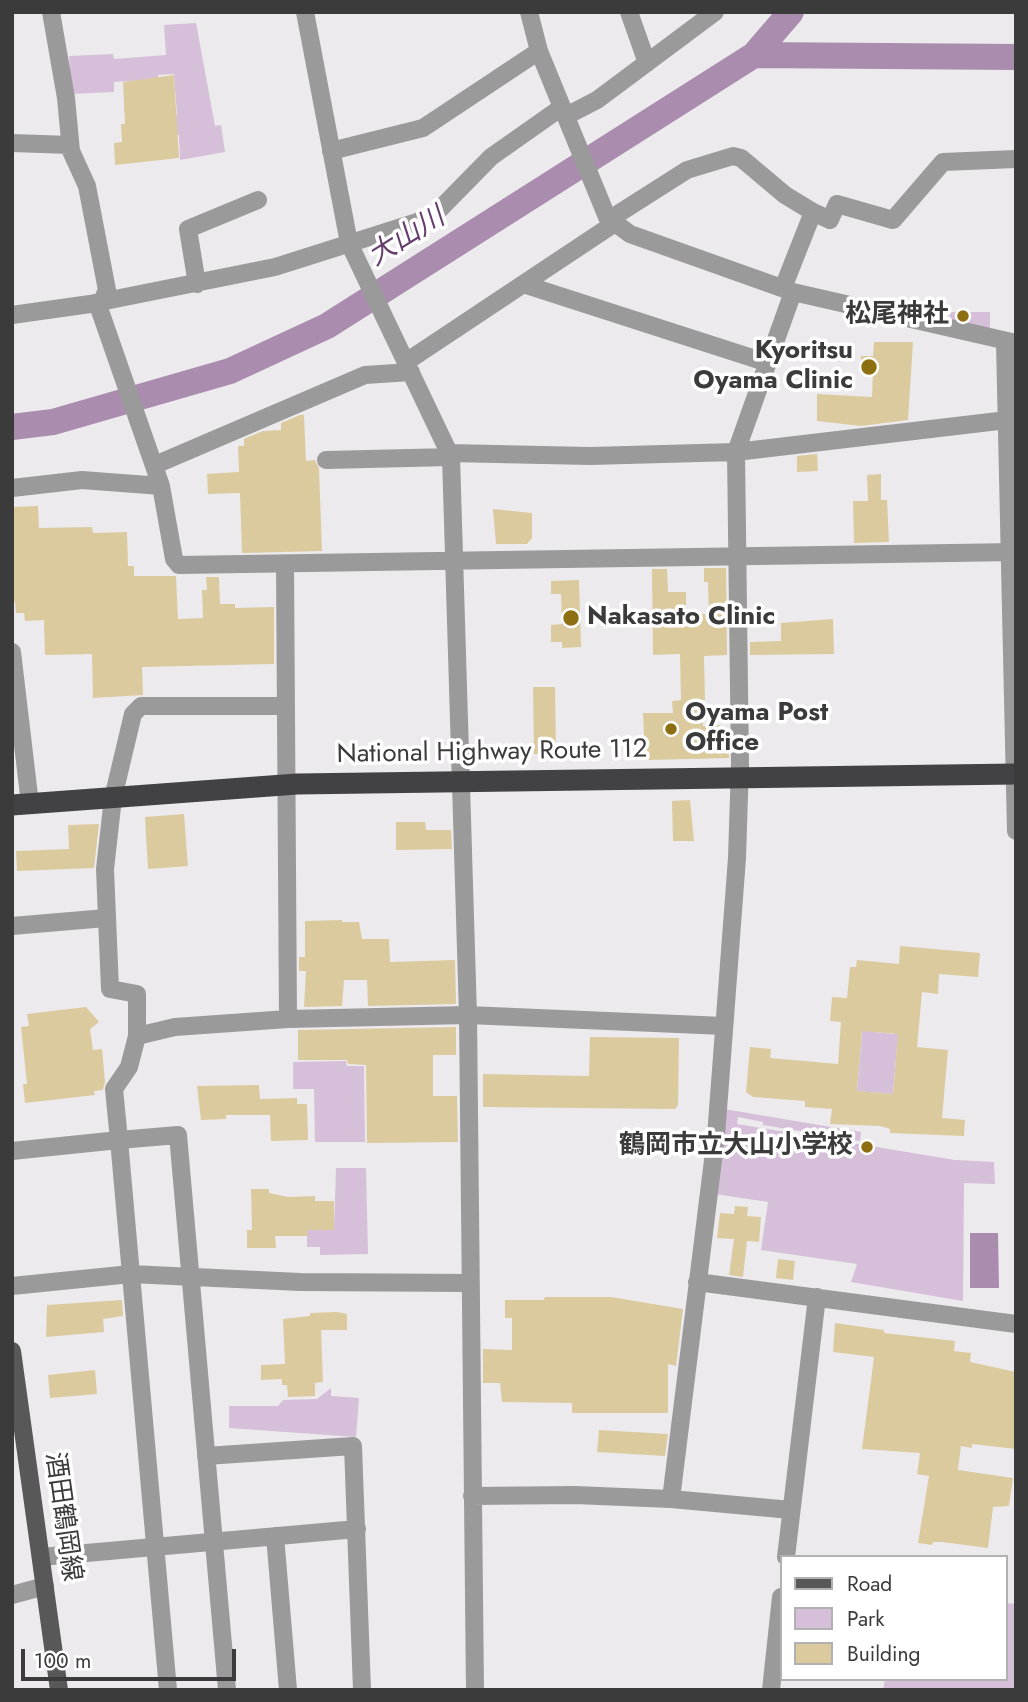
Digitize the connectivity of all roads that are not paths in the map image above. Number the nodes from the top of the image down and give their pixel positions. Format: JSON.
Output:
{"nodes":[{"id":1,"x":51,"y":12,"type":"edge"},
{"id":2,"x":306,"y":12,"type":"edge"},
{"id":3,"x":529,"y":12,"type":"edge"},
{"id":4,"x":629,"y":12,"type":"edge"},
{"id":5,"x":715,"y":12,"type":"edge"},
{"id":6,"x":539,"y":51,"type":"junction"},
{"id":7,"x":647,"y":63,"type":"junction"},
{"id":8,"x":564,"y":112,"type":"junction"},
{"id":9,"x":12,"y":142,"type":"edge"},
{"id":10,"x":70,"y":145,"type":"junction"},
{"id":11,"x":331,"y":151,"type":"junction"},
{"id":12,"x":1016,"y":159,"type":"edge"},
{"id":13,"x":258,"y":200,"type":"dead end"},
{"id":14,"x":813,"y":212,"type":"junction"},
{"id":15,"x":611,"y":220,"type":"junction"},
{"id":16,"x":349,"y":243,"type":"junction"},
{"id":17,"x":197,"y":284,"type":"junction"},
{"id":18,"x":523,"y":284,"type":"junction"},
{"id":19,"x":788,"y":290,"type":"junction"},
{"id":20,"x":102,"y":302,"type":"junction"},
{"id":21,"x":12,"y":314,"type":"edge"},
{"id":22,"x":1010,"y":343,"type":"edge"},
{"id":23,"x":406,"y":362,"type":"junction"},
{"id":24,"x":768,"y":363,"type":"junction"},
{"id":25,"x":1007,"y":420,"type":"junction"},
{"id":26,"x":736,"y":452,"type":"junction"},
{"id":27,"x":450,"y":455,"type":"junction"},
{"id":28,"x":326,"y":460,"type":"dead end"},
{"id":29,"x":154,"y":461,"type":"junction"},
{"id":30,"x":162,"y":486,"type":"junction"},
{"id":31,"x":12,"y":488,"type":"edge"},
{"id":32,"x":1013,"y":552,"type":"edge"},
{"id":33,"x":738,"y":558,"type":"junction"},
{"id":34,"x":453,"y":561,"type":"junction"},
{"id":35,"x":285,"y":565,"type":"junction"},
{"id":36,"x":12,"y":652,"type":"edge"},
{"id":37,"x":285,"y":706,"type":"junction"},
{"id":38,"x":1016,"y":774,"type":"edge"},
{"id":39,"x":740,"y":778,"type":"junction"},
{"id":40,"x":460,"y":781,"type":"junction"},
{"id":41,"x":285,"y":785,"type":"junction"},
{"id":42,"x":113,"y":798,"type":"junction"},
{"id":43,"x":21,"y":804,"type":"edge"},
{"id":44,"x":1016,"y":831,"type":"edge"},
{"id":45,"x":106,"y":918,"type":"junction"},
{"id":46,"x":12,"y":926,"type":"edge"},
{"id":47,"x":468,"y":1015,"type":"junction"},
{"id":48,"x":288,"y":1019,"type":"junction"},
{"id":49,"x":724,"y":1026,"type":"junction"},
{"id":50,"x":137,"y":1036,"type":"junction"},
{"id":51,"x":119,"y":1140,"type":"junction"},
{"id":52,"x":12,"y":1151,"type":"edge"},
{"id":53,"x":131,"y":1275,"type":"junction"},
{"id":54,"x":190,"y":1275,"type":"junction"},
{"id":55,"x":697,"y":1282,"type":"junction"},
{"id":56,"x":469,"y":1283,"type":"junction"},
{"id":57,"x":12,"y":1286,"type":"edge"},
{"id":58,"x":817,"y":1297,"type":"junction"},
{"id":59,"x":1016,"y":1324,"type":"edge"},
{"id":60,"x":12,"y":1351,"type":"edge"},
{"id":61,"x":206,"y":1456,"type":"junction"},
{"id":62,"x":472,"y":1496,"type":"junction"},
{"id":63,"x":671,"y":1499,"type":"junction"},
{"id":64,"x":791,"y":1510,"type":"junction"},
{"id":65,"x":357,"y":1529,"type":"junction"},
{"id":66,"x":275,"y":1536,"type":"junction"},
{"id":67,"x":214,"y":1542,"type":"junction"},
{"id":68,"x":155,"y":1547,"type":"junction"},
{"id":69,"x":786,"y":1555,"type":"edge"},
{"id":70,"x":41,"y":1557,"type":"junction"},
{"id":71,"x":45,"y":1586,"type":"junction"},
{"id":72,"x":12,"y":1595,"type":"edge"},
{"id":73,"x":780,"y":1606,"type":"edge"},
{"id":74,"x":59,"y":1690,"type":"edge"},
{"id":75,"x":168,"y":1690,"type":"edge"},
{"id":76,"x":227,"y":1690,"type":"edge"},
{"id":77,"x":288,"y":1690,"type":"edge"},
{"id":78,"x":362,"y":1690,"type":"edge"},
{"id":79,"x":475,"y":1690,"type":"edge"},
{"id":80,"x":771,"y":1690,"type":"edge"}],
"edges":[{"from":1,"to":10,"type":"street"},
{"from":2,"to":11,"type":"street"},
{"from":3,"to":6,"type":"street"},
{"from":4,"to":7,"type":"street"},
{"from":5,"to":7,"type":"street"},
{"from":6,"to":8,"type":"street"},
{"from":6,"to":11,"type":"street"},
{"from":7,"to":8,"type":"street"},
{"from":8,"to":15,"type":"street"},
{"from":8,"to":16,"type":"street"},
{"from":9,"to":10,"type":"street"},
{"from":10,"to":20,"type":"street"},
{"from":11,"to":16,"type":"street"},
{"from":12,"to":14,"type":"street"},
{"from":13,"to":17,"type":"street"},
{"from":14,"to":15,"type":"street"},
{"from":14,"to":19,"type":"street"},
{"from":15,"to":18,"type":"street"},
{"from":15,"to":19,"type":"street"},
{"from":16,"to":17,"type":"street"},
{"from":16,"to":23,"type":"street"},
{"from":17,"to":20,"type":"street"},
{"from":18,"to":23,"type":"street"},
{"from":18,"to":24,"type":"street"},
{"from":19,"to":22,"type":"street"},
{"from":19,"to":24,"type":"street"},
{"from":20,"to":21,"type":"street"},
{"from":20,"to":29,"type":"street"},
{"from":22,"to":25,"type":"street"},
{"from":23,"to":27,"type":"street"},
{"from":23,"to":29,"type":"street"},
{"from":24,"to":26,"type":"street"},
{"from":25,"to":26,"type":"street"},
{"from":25,"to":32,"type":"street"},
{"from":26,"to":27,"type":"street"},
{"from":26,"to":33,"type":"street"},
{"from":27,"to":28,"type":"street"},
{"from":27,"to":34,"type":"street"},
{"from":29,"to":30,"type":"street"},
{"from":30,"to":31,"type":"street"},
{"from":30,"to":35,"type":"street"},
{"from":32,"to":33,"type":"street"},
{"from":32,"to":38,"type":"street"},
{"from":33,"to":34,"type":"street"},
{"from":33,"to":39,"type":"street"},
{"from":34,"to":35,"type":"street"},
{"from":34,"to":40,"type":"street"},
{"from":35,"to":37,"type":"street"},
{"from":36,"to":43,"type":"street"},
{"from":37,"to":41,"type":"street"},
{"from":37,"to":42,"type":"street"},
{"from":38,"to":39,"type":"highway","name":"National Highway Route 112"},
{"from":38,"to":44,"type":"street"},
{"from":39,"to":40,"type":"highway","name":"National Highway Route 112"},
{"from":39,"to":49,"type":"street"},
{"from":40,"to":41,"type":"highway","name":"National Highway Route 112"},
{"from":40,"to":47,"type":"street"},
{"from":41,"to":42,"type":"highway","name":"National Highway Route 112"},
{"from":41,"to":48,"type":"street"},
{"from":42,"to":43,"type":"highway","name":"National Highway Route 112"},
{"from":42,"to":45,"type":"street"},
{"from":45,"to":46,"type":"street"},
{"from":45,"to":50,"type":"street"},
{"from":47,"to":48,"type":"street"},
{"from":47,"to":49,"type":"street"},
{"from":47,"to":56,"type":"street"},
{"from":48,"to":50,"type":"street"},
{"from":49,"to":55,"type":"street"},
{"from":50,"to":51,"type":"street"},
{"from":51,"to":52,"type":"street"},
{"from":51,"to":53,"type":"street"},
{"from":51,"to":54,"type":"street"},
{"from":53,"to":54,"type":"street"},
{"from":53,"to":57,"type":"street"},
{"from":53,"to":68,"type":"street"},
{"from":54,"to":56,"type":"street"},
{"from":54,"to":61,"type":"street"},
{"from":55,"to":58,"type":"street"},
{"from":55,"to":63,"type":"street"},
{"from":56,"to":62,"type":"street"},
{"from":58,"to":59,"type":"street"},
{"from":58,"to":64,"type":"street"},
{"from":60,"to":70,"type":"main road","name":"酒田鶴岡線"},
{"from":61,"to":65,"type":"street"},
{"from":61,"to":67,"type":"street"},
{"from":62,"to":63,"type":"street"},
{"from":62,"to":79,"type":"street"},
{"from":63,"to":64,"type":"street"},
{"from":64,"to":69,"type":"street"},
{"from":65,"to":66,"type":"street"},
{"from":65,"to":78,"type":"street"},
{"from":66,"to":67,"type":"street"},
{"from":66,"to":77,"type":"street"},
{"from":67,"to":68,"type":"street"},
{"from":67,"to":76,"type":"street"},
{"from":68,"to":70,"type":"street"},
{"from":68,"to":75,"type":"street"},
{"from":70,"to":71,"type":"main road","name":"酒田鶴岡線"},
{"from":71,"to":72,"type":"street"},
{"from":71,"to":74,"type":"main road","name":"酒田鶴岡線"},
{"from":73,"to":80,"type":"street"}]}
